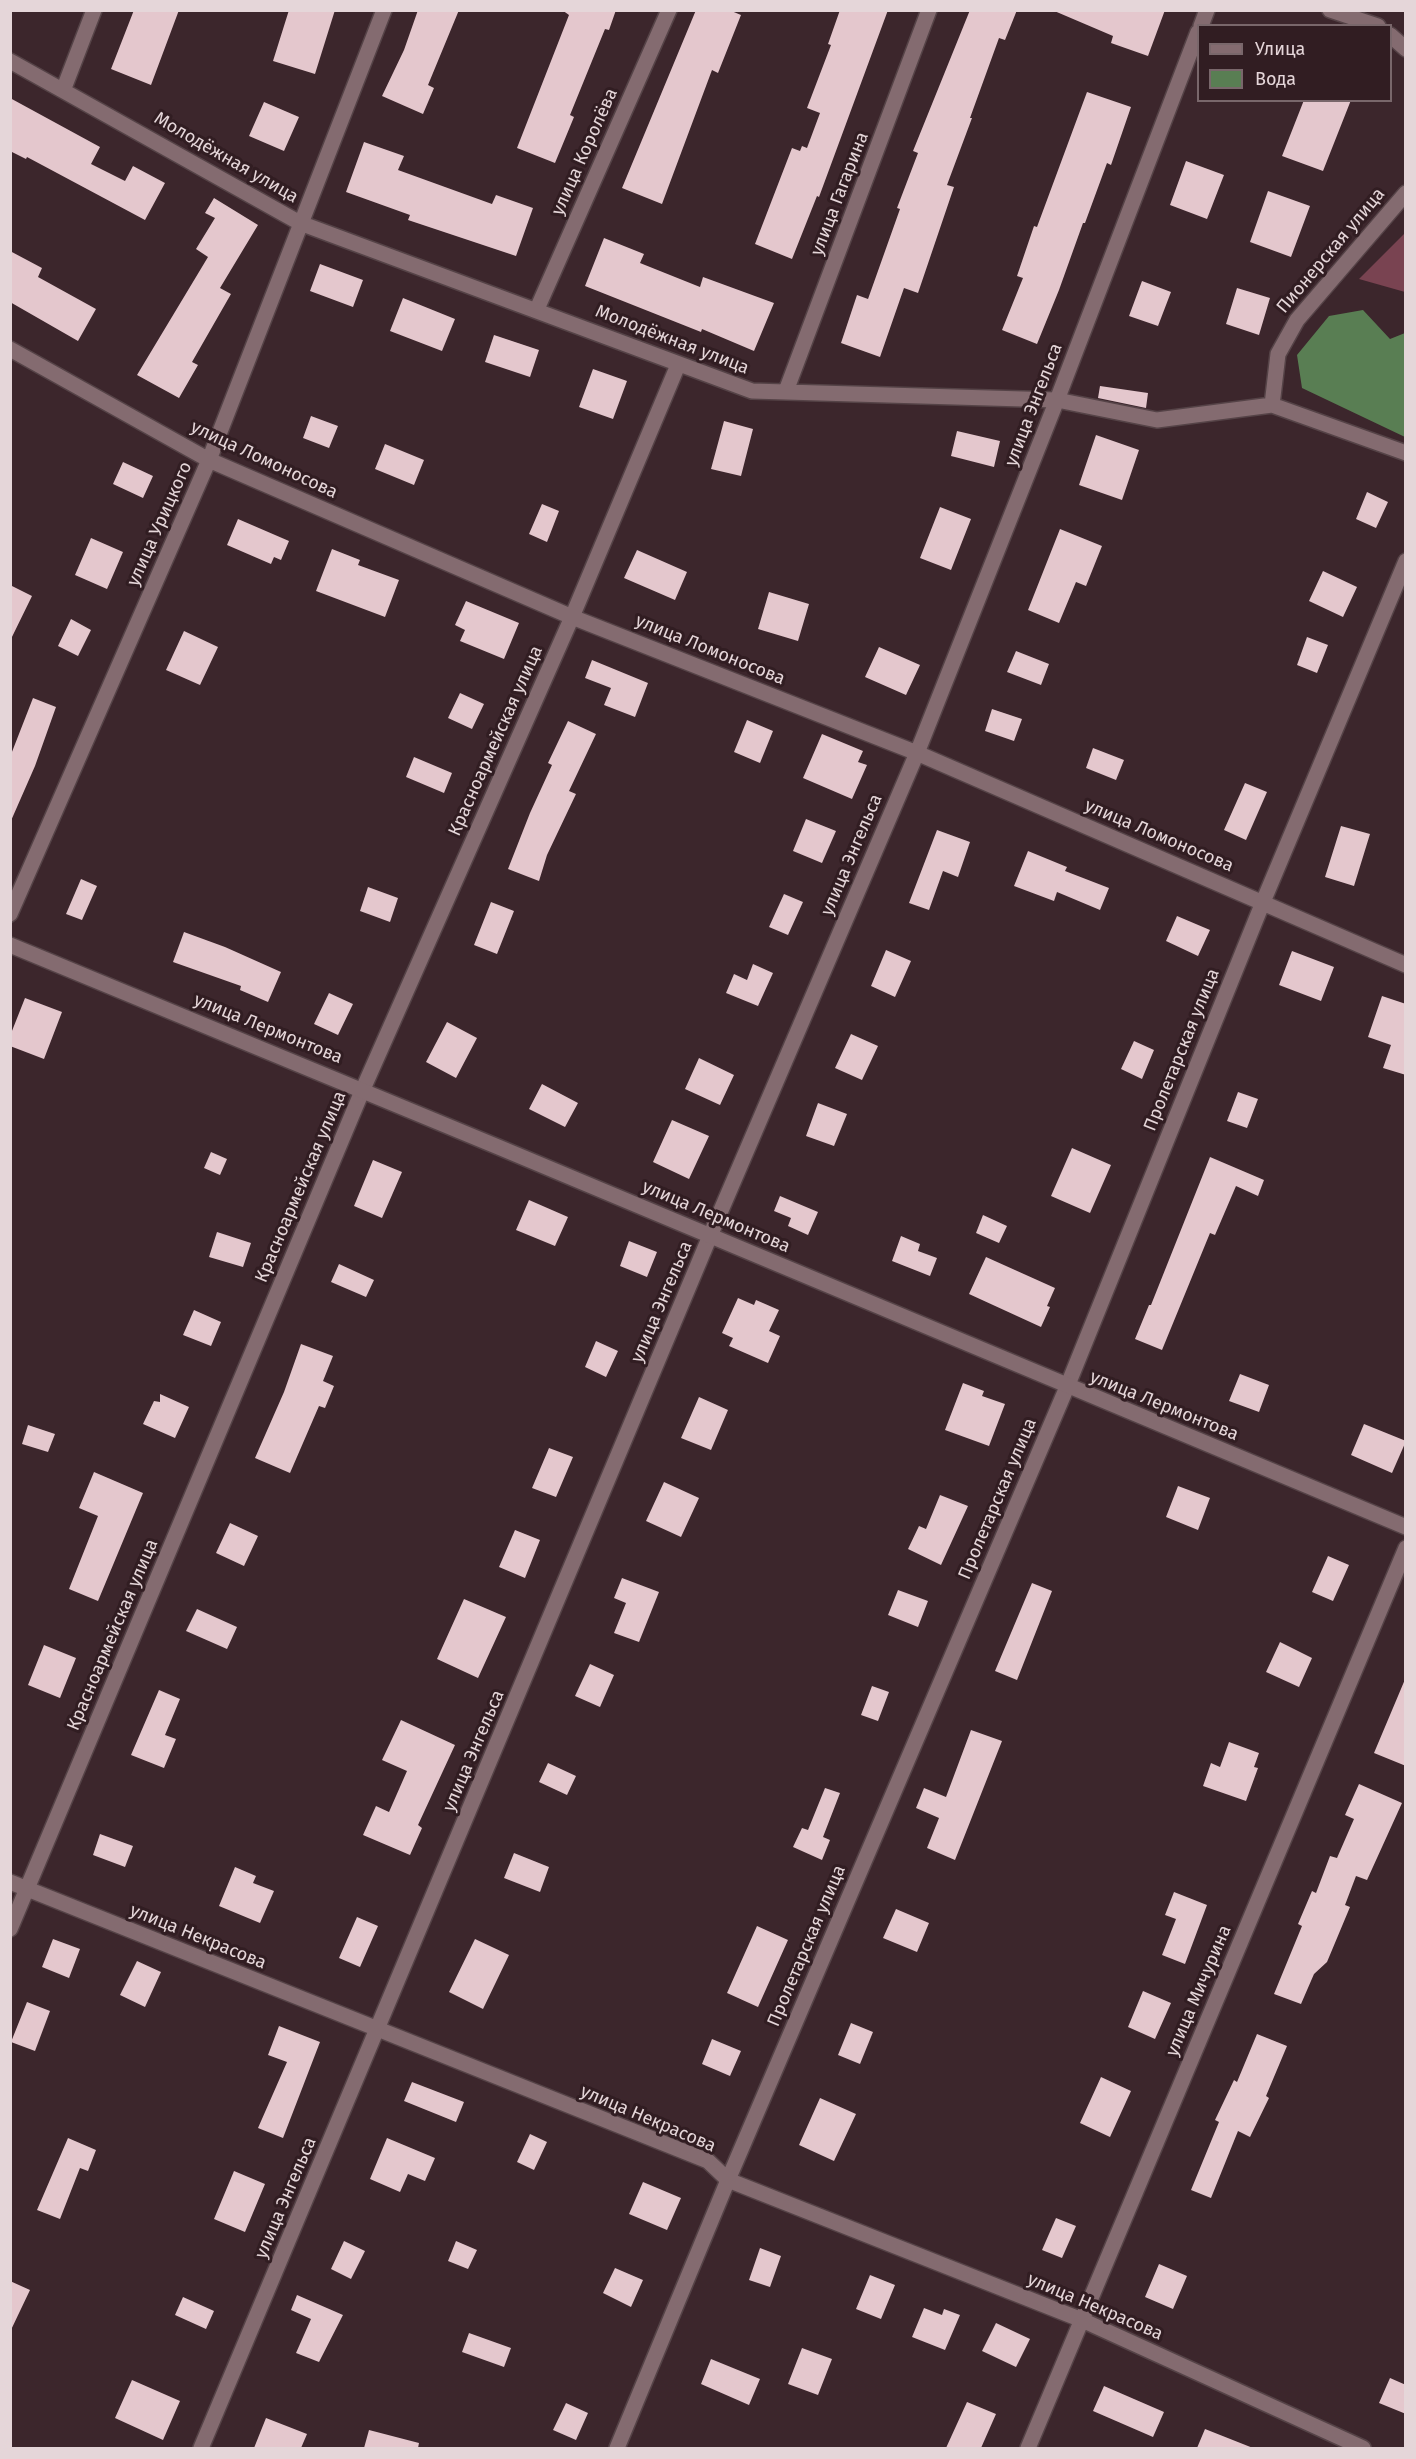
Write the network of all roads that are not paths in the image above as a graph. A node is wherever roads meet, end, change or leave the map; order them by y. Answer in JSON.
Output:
{"nodes":[{"id":1,"x":94,"y":10,"type":"edge"},
{"id":2,"x":384,"y":10,"type":"edge"},
{"id":3,"x":669,"y":10,"type":"edge"},
{"id":4,"x":929,"y":10,"type":"edge"},
{"id":5,"x":1330,"y":10,"type":"edge"},
{"id":6,"x":1372,"y":24,"type":"edge"},
{"id":7,"x":1197,"y":35,"type":"edge"},
{"id":8,"x":1392,"y":37,"type":"edge"},
{"id":9,"x":1406,"y":49,"type":"edge"},
{"id":10,"x":10,"y":61,"type":"edge"},
{"id":11,"x":64,"y":88,"type":"junction"},
{"id":12,"x":1406,"y":193,"type":"edge"},
{"id":13,"x":300,"y":223,"type":"junction"},
{"id":14,"x":537,"y":309,"type":"junction"},
{"id":15,"x":10,"y":349,"type":"edge"},
{"id":16,"x":678,"y":365,"type":"junction"},
{"id":17,"x":786,"y":391,"type":"junction"},
{"id":18,"x":1057,"y":400,"type":"junction"},
{"id":19,"x":1272,"y":405,"type":"junction"},
{"id":20,"x":1406,"y":453,"type":"edge"},
{"id":21,"x":209,"y":460,"type":"junction"},
{"id":22,"x":1406,"y":561,"type":"edge"},
{"id":23,"x":572,"y":616,"type":"junction"},
{"id":24,"x":917,"y":753,"type":"junction"},
{"id":25,"x":1263,"y":902,"type":"junction"},
{"id":26,"x":10,"y":914,"type":"edge"},
{"id":27,"x":10,"y":945,"type":"edge"},
{"id":28,"x":1406,"y":965,"type":"edge"},
{"id":29,"x":363,"y":1089,"type":"junction"},
{"id":30,"x":710,"y":1236,"type":"junction"},
{"id":31,"x":1067,"y":1387,"type":"junction"},
{"id":32,"x":1406,"y":1527,"type":"edge"},
{"id":33,"x":1406,"y":1548,"type":"edge"},
{"id":34,"x":10,"y":1882,"type":"edge"},
{"id":35,"x":28,"y":1889,"type":"junction"},
{"id":36,"x":10,"y":1929,"type":"edge"},
{"id":37,"x":378,"y":2031,"type":"junction"},
{"id":38,"x":728,"y":2180,"type":"junction"},
{"id":39,"x":1082,"y":2320,"type":"junction"},
{"id":40,"x":201,"y":2448,"type":"edge"},
{"id":41,"x":617,"y":2448,"type":"edge"},
{"id":42,"x":1028,"y":2448,"type":"edge"},
{"id":43,"x":1363,"y":2448,"type":"edge"}],
"edges":[{"from":1,"to":11,"type":"street"},
{"from":2,"to":13,"type":"street","name":"улица Урицкого"},
{"from":3,"to":14,"type":"street","name":"улица Королёва"},
{"from":4,"to":17,"type":"street","name":"улица Гагарина"},
{"from":5,"to":6,"type":"street"},
{"from":7,"to":18,"type":"street","name":"улица Энгельса"},
{"from":8,"to":9,"type":"street"},
{"from":10,"to":11,"type":"street","name":"Молодёжная улица"},
{"from":11,"to":13,"type":"street","name":"Молодёжная улица"},
{"from":12,"to":19,"type":"street","name":"Пионерская улица"},
{"from":13,"to":14,"type":"street","name":"Молодёжная улица"},
{"from":13,"to":21,"type":"street","name":"улица Урицкого"},
{"from":14,"to":16,"type":"street","name":"Молодёжная улица"},
{"from":15,"to":21,"type":"street","name":"улица Ломоносова"},
{"from":16,"to":17,"type":"street","name":"Молодёжная улица"},
{"from":16,"to":23,"type":"street","name":"Красноармейская улица"},
{"from":17,"to":18,"type":"street","name":"Молодёжная улица"},
{"from":18,"to":19,"type":"street","name":"Молодёжная улица"},
{"from":18,"to":24,"type":"street","name":"улица Энгельса"},
{"from":19,"to":20,"type":"street","name":"Молодёжная улица"},
{"from":21,"to":23,"type":"street","name":"улица Ломоносова"},
{"from":21,"to":26,"type":"street","name":"улица Урицкого"},
{"from":22,"to":25,"type":"street","name":"Пролетарская улица"},
{"from":23,"to":24,"type":"street","name":"улица Ломоносова"},
{"from":23,"to":29,"type":"street","name":"Красноармейская улица"},
{"from":24,"to":25,"type":"street","name":"улица Ломоносова"},
{"from":24,"to":30,"type":"street","name":"улица Энгельса"},
{"from":25,"to":28,"type":"street","name":"улица Ломоносова"},
{"from":25,"to":31,"type":"street","name":"Пролетарская улица"},
{"from":27,"to":29,"type":"street","name":"улица Лермонтова"},
{"from":29,"to":30,"type":"street","name":"улица Лермонтова"},
{"from":29,"to":35,"type":"street","name":"Красноармейская улица"},
{"from":30,"to":31,"type":"street","name":"улица Лермонтова"},
{"from":30,"to":37,"type":"street","name":"улица Энгельса"},
{"from":31,"to":32,"type":"street","name":"улица Лермонтова"},
{"from":31,"to":38,"type":"street","name":"Пролетарская улица"},
{"from":33,"to":39,"type":"street","name":"улица Мичурина"},
{"from":34,"to":35,"type":"street","name":"улица Некрасова"},
{"from":35,"to":36,"type":"street","name":"Красноармейская улица"},
{"from":35,"to":37,"type":"street","name":"улица Некрасова"},
{"from":37,"to":38,"type":"street","name":"улица Некрасова"},
{"from":37,"to":40,"type":"street","name":"улица Энгельса"},
{"from":38,"to":39,"type":"street","name":"улица Некрасова"},
{"from":38,"to":41,"type":"street","name":"Пролетарская улица"},
{"from":39,"to":42,"type":"street","name":"улица Мичурина"},
{"from":39,"to":43,"type":"street","name":"улица Некрасова"}]}
